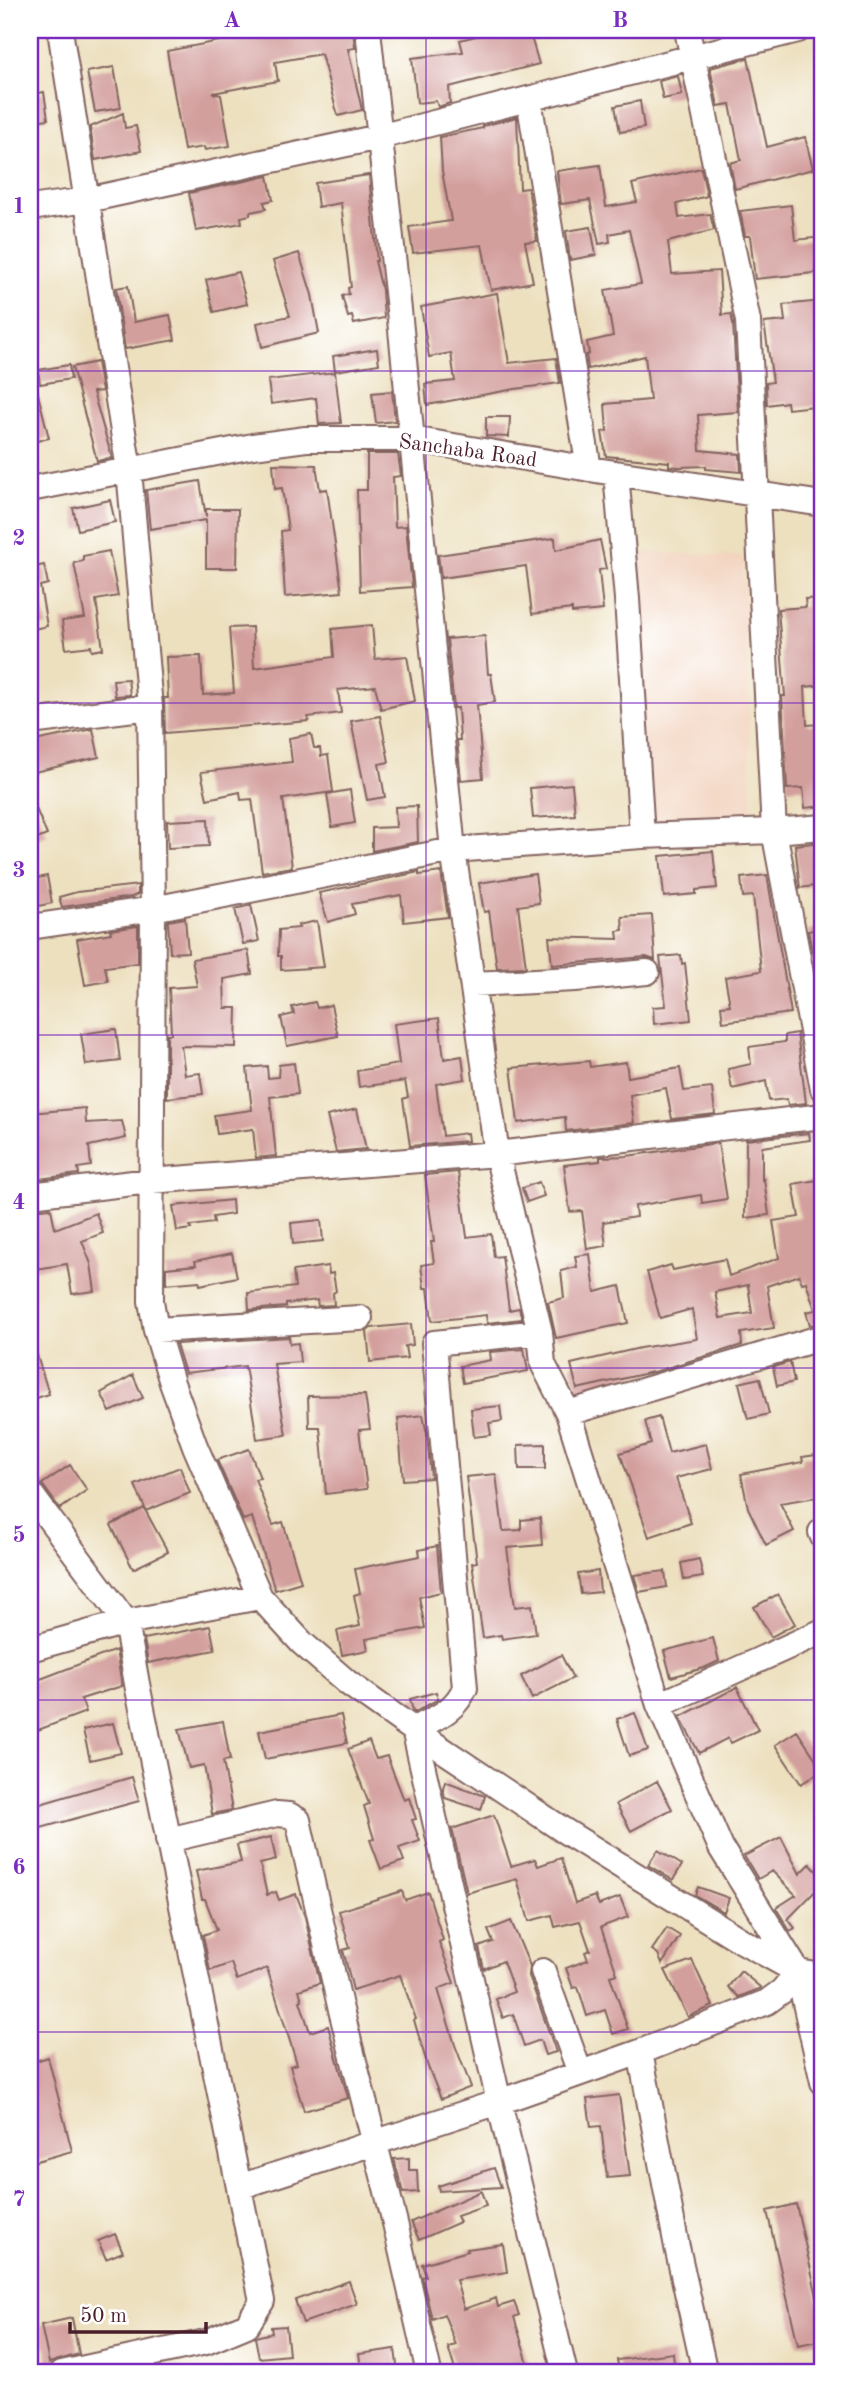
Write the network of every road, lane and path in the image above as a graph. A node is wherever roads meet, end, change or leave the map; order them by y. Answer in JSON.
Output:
{"nodes":[{"id":1,"x":60,"y":30,"type":"edge"},
{"id":2,"x":368,"y":30,"type":"edge"},
{"id":3,"x":687,"y":30,"type":"edge"},
{"id":4,"x":798,"y":30,"type":"edge"},
{"id":5,"x":691,"y":57,"type":"junction"},
{"id":6,"x":529,"y":99,"type":"junction"},
{"id":7,"x":379,"y":137,"type":"junction"},
{"id":8,"x":87,"y":200,"type":"junction"},
{"id":9,"x":30,"y":208,"type":"edge"},
{"id":10,"x":412,"y":439,"type":"junction"},
{"id":11,"x":589,"y":468,"type":"junction"},
{"id":12,"x":130,"y":470,"type":"junction"},
{"id":13,"x":616,"y":473,"type":"junction"},
{"id":14,"x":30,"y":489,"type":"edge"},
{"id":15,"x":756,"y":494,"type":"junction"},
{"id":16,"x":823,"y":504,"type":"edge"},
{"id":17,"x":150,"y":707,"type":"junction"},
{"id":18,"x":30,"y":722,"type":"edge"},
{"id":19,"x":823,"y":827,"type":"edge"},
{"id":20,"x":775,"y":831,"type":"junction"},
{"id":21,"x":642,"y":835,"type":"junction"},
{"id":22,"x":453,"y":849,"type":"junction"},
{"id":23,"x":153,"y":909,"type":"junction"},
{"id":24,"x":30,"y":926,"type":"edge"},
{"id":25,"x":647,"y":972,"type":"dead end"},
{"id":26,"x":473,"y":984,"type":"junction"},
{"id":27,"x":823,"y":1089,"type":"edge"},
{"id":28,"x":823,"y":1116,"type":"edge"},
{"id":29,"x":497,"y":1154,"type":"junction"},
{"id":30,"x":150,"y":1181,"type":"junction"},
{"id":31,"x":30,"y":1195,"type":"edge"},
{"id":32,"x":360,"y":1318,"type":"dead end"},
{"id":33,"x":156,"y":1330,"type":"junction"},
{"id":34,"x":540,"y":1332,"type":"junction"},
{"id":35,"x":823,"y":1337,"type":"edge"},
{"id":36,"x":568,"y":1413,"type":"junction"},
{"id":37,"x":30,"y":1493,"type":"edge"},
{"id":38,"x":260,"y":1597,"type":"junction"},
{"id":39,"x":126,"y":1622,"type":"junction"},
{"id":40,"x":823,"y":1631,"type":"edge"},
{"id":41,"x":30,"y":1649,"type":"edge"},
{"id":42,"x":660,"y":1705,"type":"junction"},
{"id":43,"x":414,"y":1729,"type":"junction"},
{"id":44,"x":169,"y":1840,"type":"junction"},
{"id":45,"x":542,"y":1970,"type":"dead end"},
{"id":46,"x":798,"y":1972,"type":"junction"},
{"id":47,"x":823,"y":1976,"type":"edge"},
{"id":48,"x":640,"y":2052,"type":"junction"},
{"id":49,"x":580,"y":2073,"type":"junction"},
{"id":50,"x":823,"y":2082,"type":"edge"},
{"id":51,"x":499,"y":2102,"type":"junction"},
{"id":52,"x":376,"y":2142,"type":"junction"},
{"id":53,"x":239,"y":2187,"type":"junction"},
{"id":54,"x":62,"y":2373,"type":"edge"},
{"id":55,"x":429,"y":2373,"type":"edge"},
{"id":56,"x":565,"y":2373,"type":"edge"},
{"id":57,"x":705,"y":2373,"type":"edge"}],
"edges":[{"from":1,"to":8,"type":"street"},
{"from":2,"to":7,"type":"street"},
{"from":3,"to":5,"type":"street"},
{"from":4,"to":5,"type":"street"},
{"from":5,"to":6,"type":"street"},
{"from":5,"to":15,"type":"street"},
{"from":6,"to":7,"type":"street"},
{"from":6,"to":11,"type":"street"},
{"from":7,"to":8,"type":"street"},
{"from":7,"to":10,"type":"street"},
{"from":8,"to":9,"type":"street"},
{"from":8,"to":12,"type":"street"},
{"from":10,"to":11,"type":"street","name":"Sanchaba Road"},
{"from":10,"to":12,"type":"street","name":"Sanchaba Road"},
{"from":10,"to":22,"type":"street"},
{"from":11,"to":13,"type":"street","name":"Sanchaba Road"},
{"from":12,"to":14,"type":"street","name":"Sanchaba Road"},
{"from":12,"to":17,"type":"street"},
{"from":13,"to":15,"type":"street","name":"Sanchaba Road"},
{"from":13,"to":21,"type":"street"},
{"from":15,"to":16,"type":"street","name":"Sanchaba Road"},
{"from":15,"to":20,"type":"street"},
{"from":17,"to":18,"type":"street"},
{"from":17,"to":23,"type":"street"},
{"from":19,"to":20,"type":"street"},
{"from":20,"to":21,"type":"street"},
{"from":20,"to":27,"type":"street"},
{"from":21,"to":22,"type":"street"},
{"from":22,"to":23,"type":"street"},
{"from":22,"to":26,"type":"street"},
{"from":23,"to":24,"type":"street"},
{"from":23,"to":30,"type":"street"},
{"from":25,"to":26,"type":"street"},
{"from":26,"to":29,"type":"street"},
{"from":28,"to":29,"type":"street"},
{"from":29,"to":30,"type":"street"},
{"from":29,"to":34,"type":"street"},
{"from":30,"to":31,"type":"street"},
{"from":30,"to":33,"type":"street"},
{"from":32,"to":33,"type":"street"},
{"from":33,"to":38,"type":"street"},
{"from":34,"to":36,"type":"street"},
{"from":34,"to":43,"type":"street"},
{"from":35,"to":36,"type":"street"},
{"from":36,"to":42,"type":"street"},
{"from":37,"to":39,"type":"street"},
{"from":38,"to":39,"type":"street"},
{"from":38,"to":43,"type":"street"},
{"from":39,"to":41,"type":"street"},
{"from":39,"to":44,"type":"street"},
{"from":40,"to":42,"type":"street"},
{"from":42,"to":46,"type":"street"},
{"from":43,"to":46,"type":"street"},
{"from":43,"to":51,"type":"street"},
{"from":44,"to":52,"type":"street"},
{"from":44,"to":53,"type":"street"},
{"from":45,"to":49,"type":"street"},
{"from":46,"to":47,"type":"street"},
{"from":46,"to":48,"type":"street"},
{"from":46,"to":50,"type":"street"},
{"from":48,"to":49,"type":"street"},
{"from":48,"to":57,"type":"street"},
{"from":49,"to":51,"type":"street"},
{"from":51,"to":52,"type":"street"},
{"from":51,"to":56,"type":"street"},
{"from":52,"to":53,"type":"street"},
{"from":52,"to":55,"type":"street"},
{"from":53,"to":54,"type":"street"}]}
